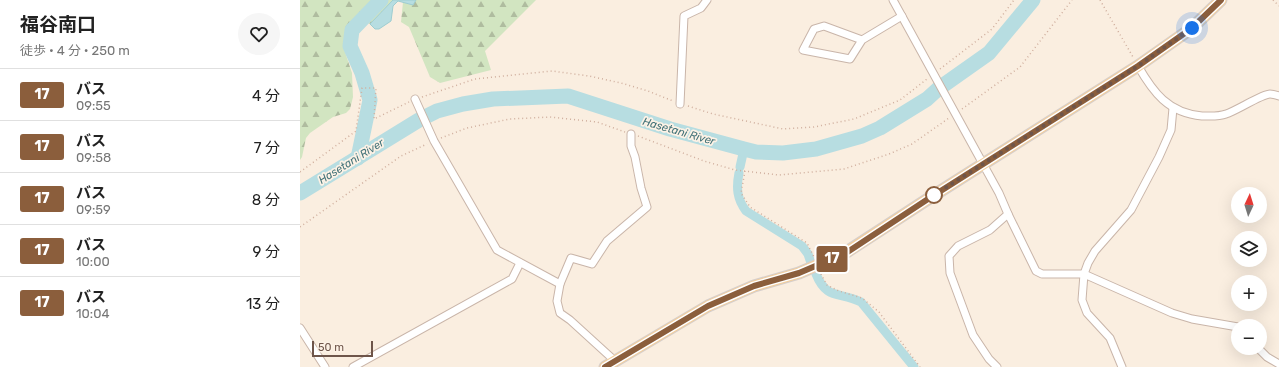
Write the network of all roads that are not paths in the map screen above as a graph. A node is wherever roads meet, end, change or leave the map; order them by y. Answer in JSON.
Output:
{"nodes":[{"id":1,"x":707,"y":0,"type":"edge"},
{"id":2,"x":893,"y":0,"type":"edge"},
{"id":3,"x":1221,"y":0,"type":"edge"},
{"id":4,"x":902,"y":16,"type":"junction"},
{"id":5,"x":862,"y":40,"type":"junction"},
{"id":6,"x":1138,"y":66,"type":"junction"},
{"id":7,"x":1279,"y":96,"type":"edge"},
{"id":8,"x":415,"y":100,"type":"road end"},
{"id":9,"x":680,"y":104,"type":"dead end"},
{"id":10,"x":1173,"y":108,"type":"junction"},
{"id":11,"x":631,"y":134,"type":"road end"},
{"id":12,"x":984,"y":164,"type":"junction"},
{"id":13,"x":1008,"y":214,"type":"junction"},
{"id":14,"x":520,"y":263,"type":"junction"},
{"id":15,"x":1084,"y":274,"type":"junction"},
{"id":16,"x":560,"y":284,"type":"junction"},
{"id":17,"x":1231,"y":327,"type":"edge"},
{"id":18,"x":300,"y":328,"type":"edge"},
{"id":19,"x":1265,"y":355,"type":"edge"},
{"id":20,"x":615,"y":361,"type":"junction"},
{"id":21,"x":1279,"y":364,"type":"edge"},
{"id":22,"x":325,"y":367,"type":"edge"},
{"id":23,"x":353,"y":367,"type":"edge"},
{"id":24,"x":605,"y":367,"type":"edge"},
{"id":25,"x":996,"y":367,"type":"edge"},
{"id":26,"x":1122,"y":367,"type":"edge"}],
"edges":[{"from":1,"to":9,"type":"street"},
{"from":2,"to":4,"type":"street"},
{"from":3,"to":6,"type":"main road"},
{"from":4,"to":5,"type":"street"},
{"from":4,"to":12,"type":"street"},
{"from":5,"to":5,"type":"street"},
{"from":6,"to":10,"type":"street"},
{"from":6,"to":12,"type":"main road"},
{"from":7,"to":10,"type":"street"},
{"from":8,"to":14,"type":"street"},
{"from":10,"to":15,"type":"street"},
{"from":11,"to":16,"type":"street"},
{"from":12,"to":13,"type":"street"},
{"from":12,"to":20,"type":"main road"},
{"from":13,"to":15,"type":"street"},
{"from":13,"to":25,"type":"street"},
{"from":14,"to":16,"type":"street"},
{"from":14,"to":23,"type":"street"},
{"from":15,"to":17,"type":"street"},
{"from":15,"to":26,"type":"street"},
{"from":16,"to":20,"type":"street"},
{"from":18,"to":22,"type":"street"},
{"from":19,"to":21,"type":"street"},
{"from":20,"to":24,"type":"main road"}]}
